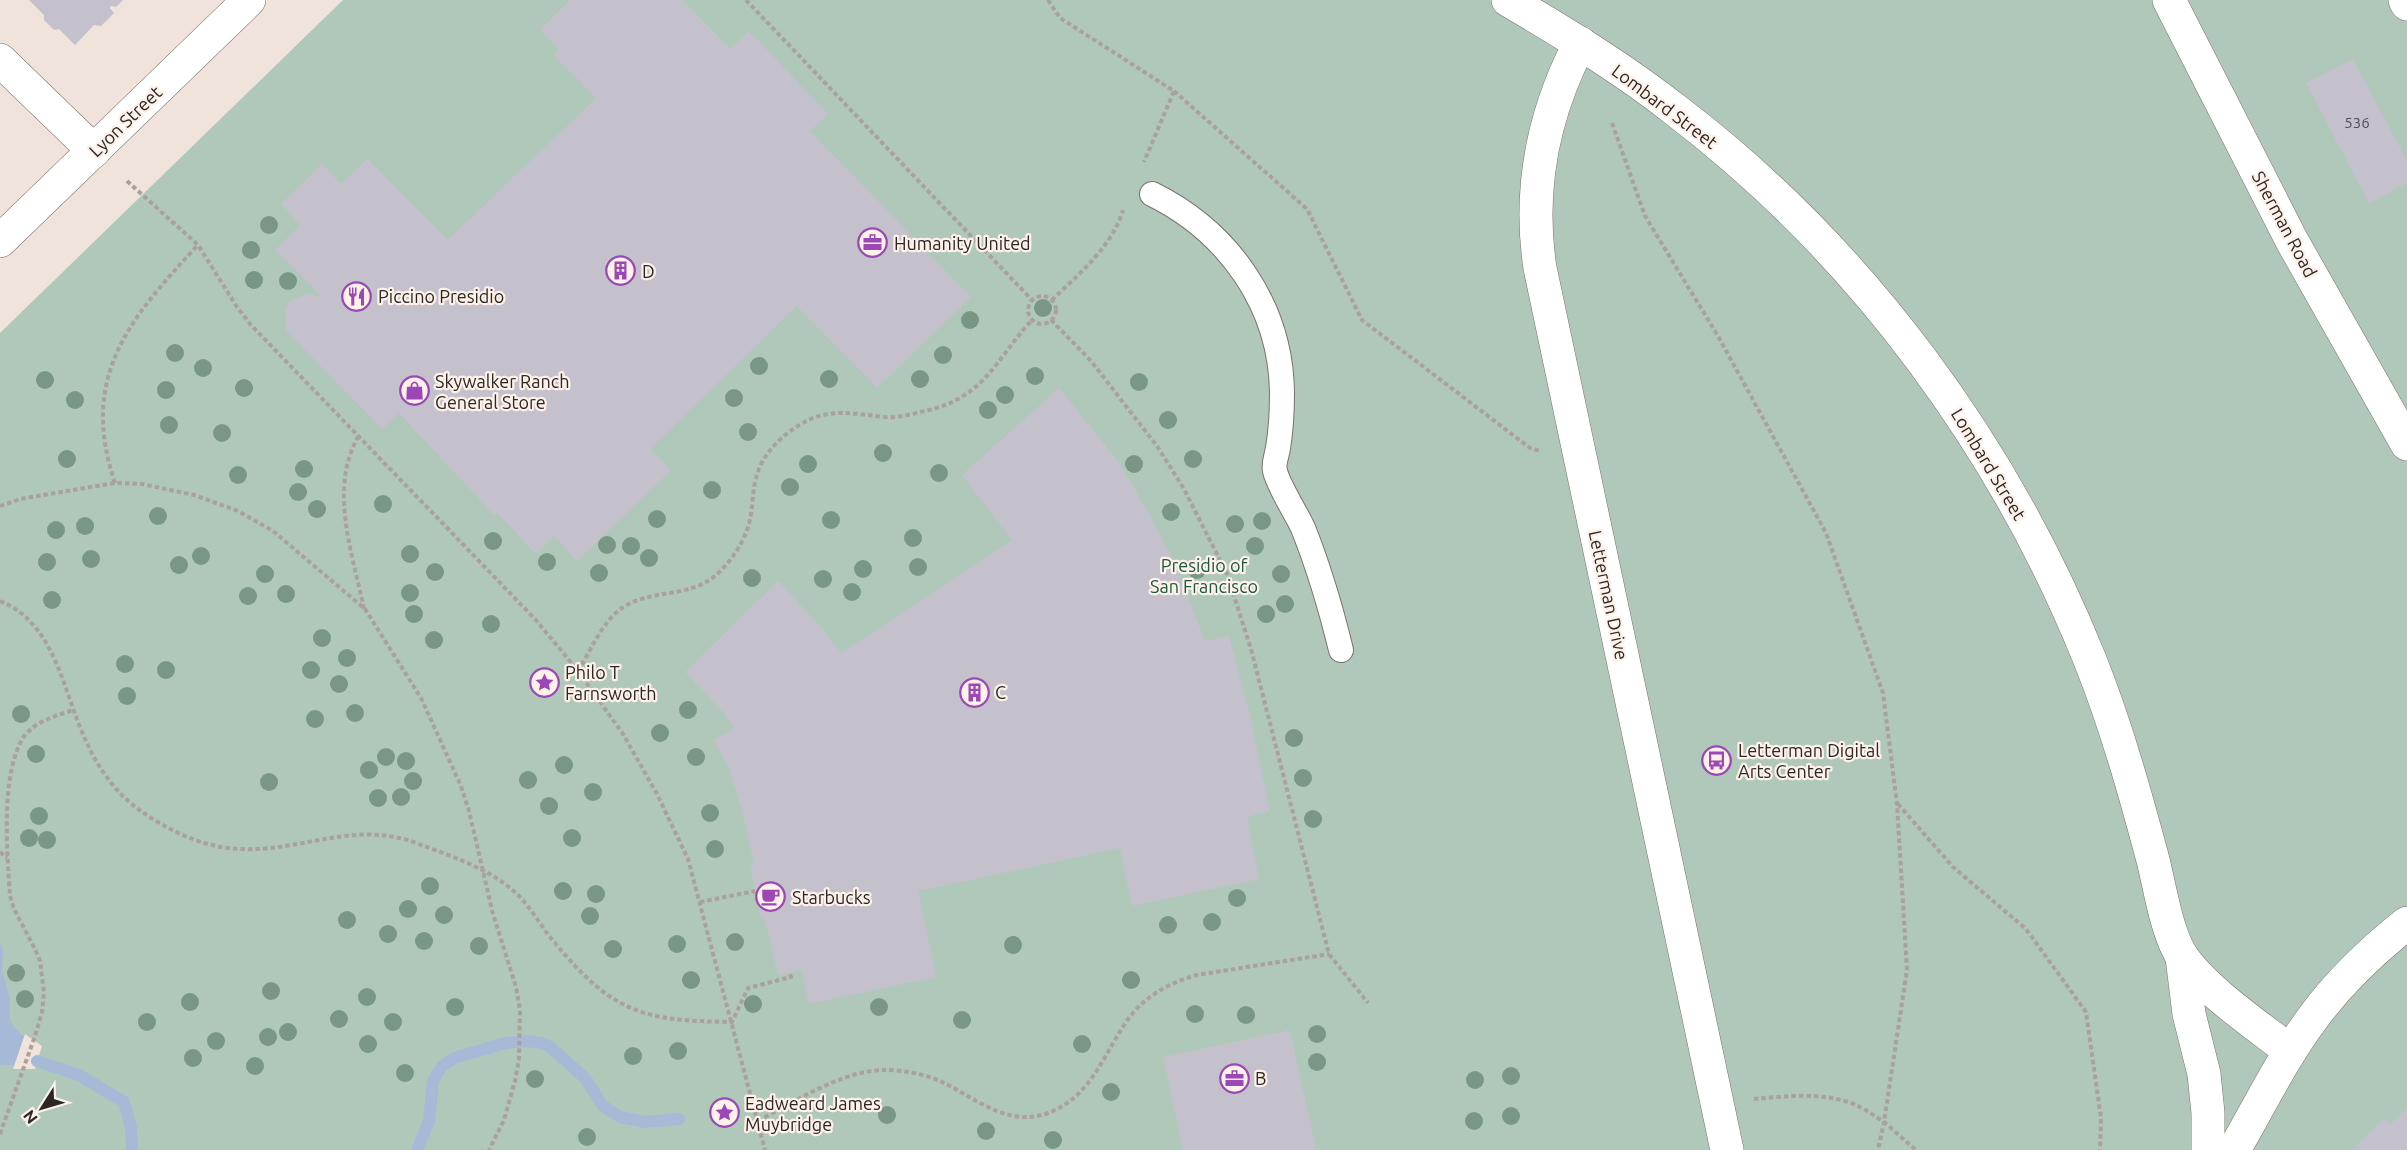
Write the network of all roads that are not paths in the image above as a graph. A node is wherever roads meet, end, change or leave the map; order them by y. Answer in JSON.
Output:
{"nodes":[{"id":1,"x":249,"y":0,"type":"edge"},
{"id":2,"x":1508,"y":0,"type":"edge"},
{"id":3,"x":2169,"y":0,"type":"edge"},
{"id":4,"x":1580,"y":43,"type":"junction"},
{"id":5,"x":0,"y":60,"type":"edge"},
{"id":6,"x":94,"y":151,"type":"junction"},
{"id":7,"x":1152,"y":194,"type":"dead end"},
{"id":8,"x":0,"y":241,"type":"edge"},
{"id":9,"x":2407,"y":444,"type":"edge"},
{"id":10,"x":1341,"y":650,"type":"dead end"},
{"id":11,"x":2407,"y":923,"type":"edge"},
{"id":12,"x":2182,"y":957,"type":"junction"},
{"id":13,"x":2290,"y":1051,"type":"junction"},
{"id":14,"x":1727,"y":1150,"type":"edge"},
{"id":15,"x":2208,"y":1150,"type":"edge"},
{"id":16,"x":2234,"y":1150,"type":"edge"}],
"edges":[{"from":1,"to":6,"type":"street","name":"Lyon Street"},
{"from":2,"to":4,"type":"street","name":"Lombard Street"},
{"from":3,"to":9,"type":"street","name":"Sherman Road"},
{"from":4,"to":12,"type":"street","name":"Lombard Street"},
{"from":4,"to":14,"type":"street","name":"Letterman Drive"},
{"from":5,"to":6,"type":"street"},
{"from":6,"to":8,"type":"street","name":"Lyon Street"},
{"from":7,"to":10,"type":"lane"},
{"from":11,"to":13,"type":"street"},
{"from":12,"to":13,"type":"street","name":"Lombard Street"},
{"from":12,"to":15,"type":"street"},
{"from":13,"to":16,"type":"street"}]}
